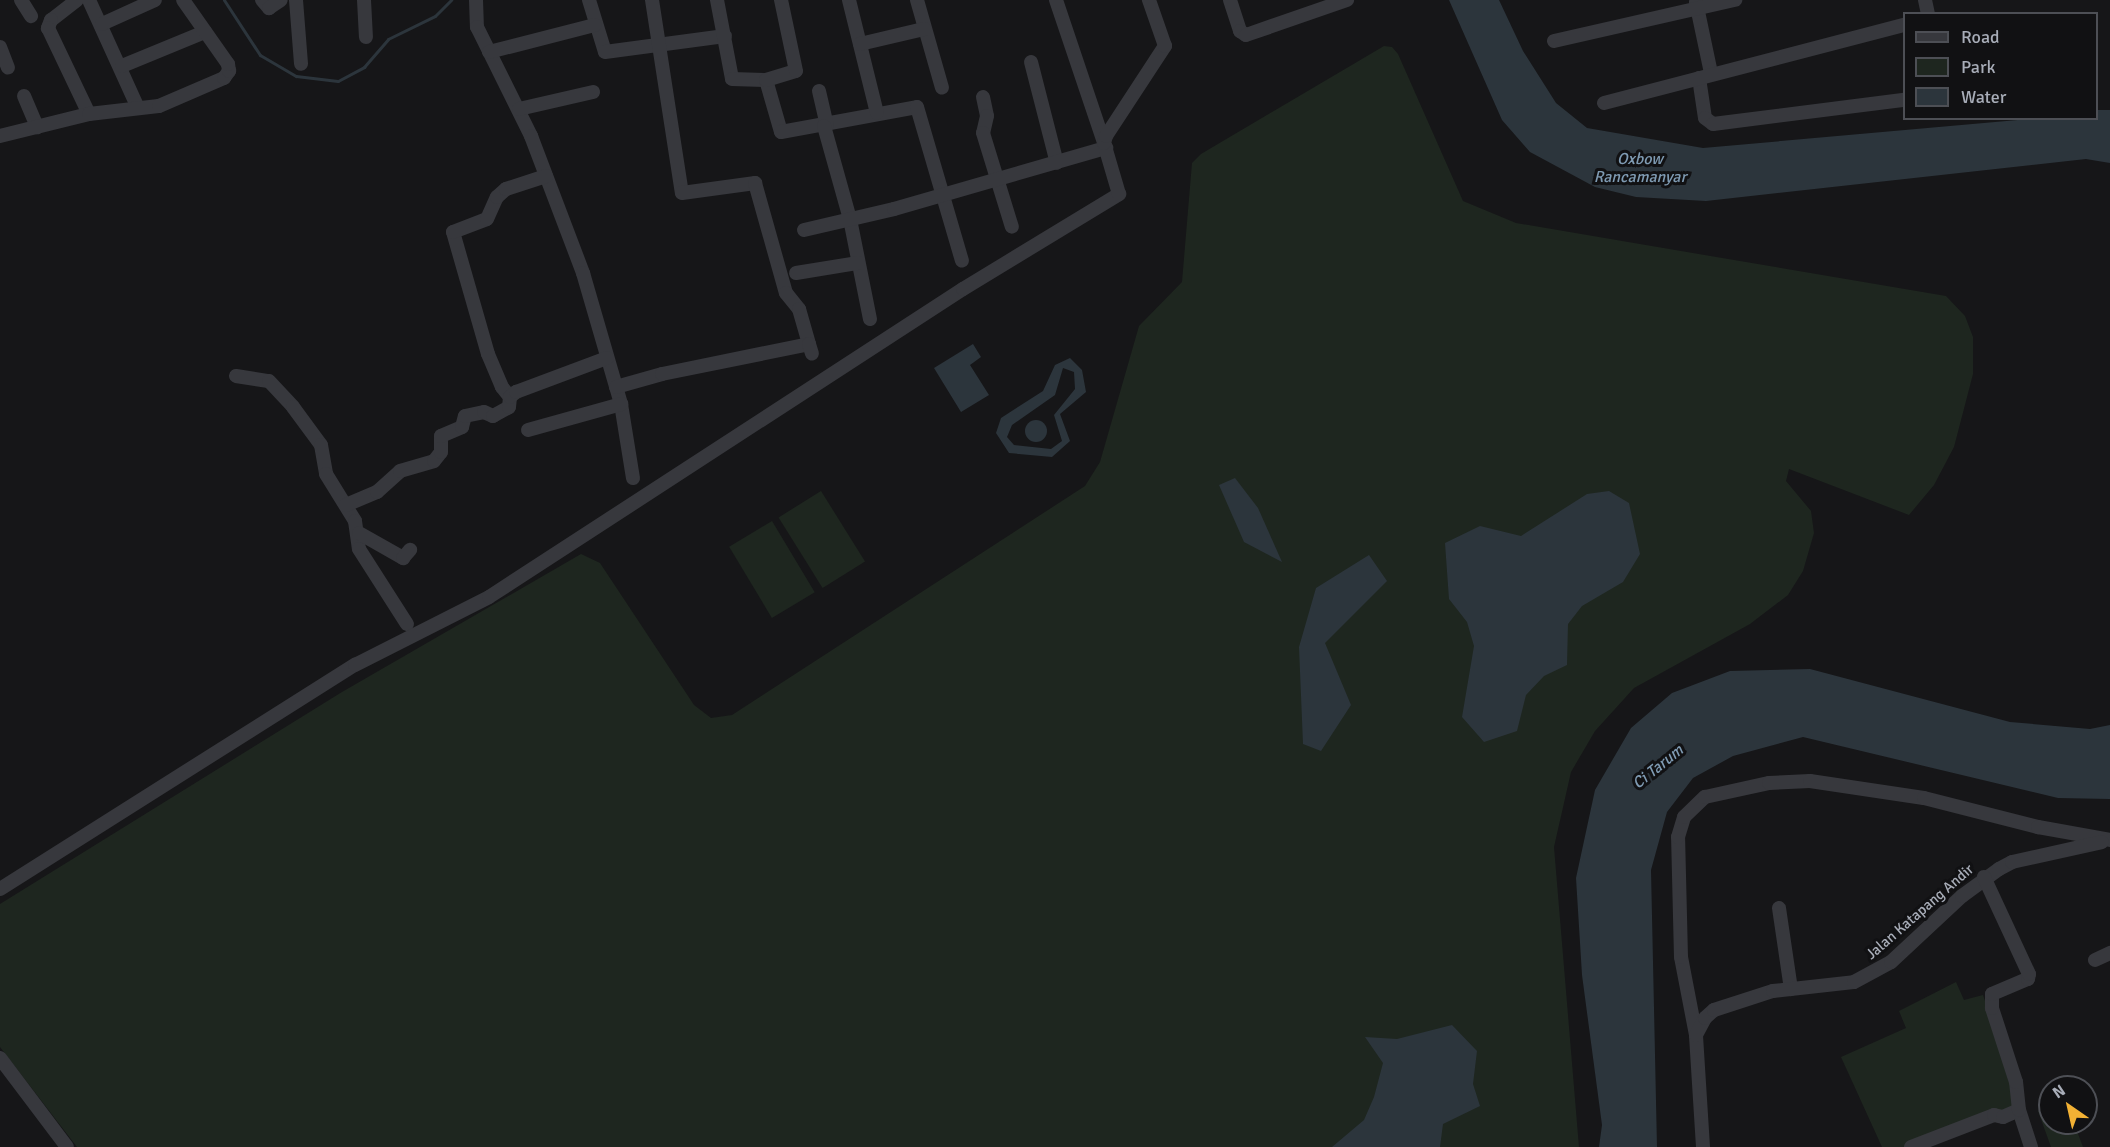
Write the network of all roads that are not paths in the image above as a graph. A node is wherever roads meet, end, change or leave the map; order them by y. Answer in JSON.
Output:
{"nodes":[{"id":1,"x":21,"y":0,"type":"edge"},
{"id":2,"x":77,"y":0,"type":"edge"},
{"id":3,"x":89,"y":0,"type":"edge"},
{"id":4,"x":155,"y":0,"type":"edge"},
{"id":5,"x":183,"y":0,"type":"edge"},
{"id":6,"x":262,"y":0,"type":"edge"},
{"id":7,"x":281,"y":0,"type":"edge"},
{"id":8,"x":296,"y":0,"type":"edge"},
{"id":9,"x":364,"y":0,"type":"edge"},
{"id":10,"x":476,"y":0,"type":"edge"},
{"id":11,"x":589,"y":0,"type":"edge"},
{"id":12,"x":652,"y":0,"type":"edge"},
{"id":13,"x":717,"y":0,"type":"edge"},
{"id":14,"x":781,"y":0,"type":"edge"},
{"id":15,"x":849,"y":0,"type":"edge"},
{"id":16,"x":917,"y":0,"type":"edge"},
{"id":17,"x":1056,"y":0,"type":"edge"},
{"id":18,"x":1149,"y":0,"type":"edge"},
{"id":19,"x":1230,"y":0,"type":"edge"},
{"id":20,"x":1347,"y":0,"type":"edge"},
{"id":21,"x":1735,"y":0,"type":"edge"},
{"id":22,"x":1696,"y":4,"type":"edge"},
{"id":23,"x":127,"y":5,"type":"edge"},
{"id":24,"x":31,"y":16,"type":"dead end"},
{"id":25,"x":102,"y":24,"type":"junction"},
{"id":26,"x":595,"y":25,"type":"junction"},
{"id":27,"x":1903,"y":26,"type":"edge"},
{"id":28,"x":924,"y":29,"type":"junction"},
{"id":29,"x":206,"y":32,"type":"junction"},
{"id":30,"x":725,"y":36,"type":"junction"},
{"id":31,"x":366,"y":37,"type":"dead end"},
{"id":32,"x":1554,"y":41,"type":"dead end"},
{"id":33,"x":860,"y":44,"type":"junction"},
{"id":34,"x":658,"y":45,"type":"junction"},
{"id":35,"x":0,"y":48,"type":"edge"},
{"id":36,"x":489,"y":52,"type":"junction"},
{"id":37,"x":1031,"y":62,"type":"dead end"},
{"id":38,"x":301,"y":64,"type":"dead end"},
{"id":39,"x":122,"y":66,"type":"junction"},
{"id":40,"x":8,"y":68,"type":"dead end"},
{"id":41,"x":1705,"y":75,"type":"junction"},
{"id":42,"x":766,"y":80,"type":"junction"},
{"id":43,"x":942,"y":88,"type":"dead end"},
{"id":44,"x":819,"y":91,"type":"dead end"},
{"id":45,"x":593,"y":92,"type":"dead end"},
{"id":46,"x":24,"y":96,"type":"dead end"},
{"id":47,"x":983,"y":97,"type":"dead end"},
{"id":48,"x":1903,"y":100,"type":"edge"},
{"id":49,"x":1604,"y":103,"type":"dead end"},
{"id":50,"x":137,"y":106,"type":"junction"},
{"id":51,"x":519,"y":109,"type":"junction"},
{"id":52,"x":878,"y":113,"type":"junction"},
{"id":53,"x":89,"y":114,"type":"junction"},
{"id":54,"x":825,"y":126,"type":"junction"},
{"id":55,"x":37,"y":127,"type":"junction"},
{"id":56,"x":0,"y":136,"type":"edge"},
{"id":57,"x":1105,"y":146,"type":"junction"},
{"id":58,"x":1058,"y":163,"type":"junction"},
{"id":59,"x":546,"y":176,"type":"junction"},
{"id":60,"x":997,"y":181,"type":"junction"},
{"id":61,"x":944,"y":196,"type":"junction"},
{"id":62,"x":850,"y":219,"type":"junction"},
{"id":63,"x":1012,"y":227,"type":"dead end"},
{"id":64,"x":804,"y":230,"type":"dead end"},
{"id":65,"x":962,"y":261,"type":"dead end"},
{"id":66,"x":858,"y":262,"type":"junction"},
{"id":67,"x":796,"y":273,"type":"dead end"},
{"id":68,"x":870,"y":319,"type":"dead end"},
{"id":69,"x":607,"y":358,"type":"junction"},
{"id":70,"x":236,"y":376,"type":"dead end"},
{"id":71,"x":616,"y":387,"type":"junction"},
{"id":72,"x":510,"y":397,"type":"junction"},
{"id":73,"x":621,"y":404,"type":"junction"},
{"id":74,"x":528,"y":430,"type":"dead end"},
{"id":75,"x":633,"y":478,"type":"dead end"},
{"id":76,"x":346,"y":505,"type":"junction"},
{"id":77,"x":359,"y":533,"type":"junction"},
{"id":78,"x":410,"y":550,"type":"dead end"},
{"id":79,"x":407,"y":624,"type":"dead end"},
{"id":80,"x":2110,"y":840,"type":"edge"},
{"id":81,"x":1984,"y":877,"type":"junction"},
{"id":82,"x":0,"y":889,"type":"edge"},
{"id":83,"x":1779,"y":908,"type":"dead end"},
{"id":84,"x":2110,"y":953,"type":"edge"},
{"id":85,"x":2095,"y":960,"type":"dead end"},
{"id":86,"x":1791,"y":989,"type":"junction"},
{"id":87,"x":1696,"y":1035,"type":"junction"},
{"id":88,"x":0,"y":1058,"type":"edge"},
{"id":89,"x":2019,"y":1110,"type":"junction"},
{"id":90,"x":67,"y":1147,"type":"edge"},
{"id":91,"x":1703,"y":1147,"type":"edge"},
{"id":92,"x":1911,"y":1147,"type":"edge"},
{"id":93,"x":2031,"y":1147,"type":"edge"}],
"edges":[{"from":1,"to":24,"type":"street"},
{"from":2,"to":53,"type":"street"},
{"from":3,"to":25,"type":"street"},
{"from":4,"to":23,"type":"street"},
{"from":5,"to":29,"type":"street"},
{"from":6,"to":7,"type":"street"},
{"from":8,"to":38,"type":"street"},
{"from":9,"to":31,"type":"street"},
{"from":10,"to":36,"type":"street"},
{"from":11,"to":26,"type":"street"},
{"from":12,"to":34,"type":"street"},
{"from":13,"to":30,"type":"street"},
{"from":14,"to":42,"type":"street"},
{"from":15,"to":33,"type":"street"},
{"from":16,"to":28,"type":"street"},
{"from":17,"to":57,"type":"street"},
{"from":18,"to":57,"type":"street"},
{"from":19,"to":20,"type":"street"},
{"from":21,"to":22,"type":"street"},
{"from":22,"to":32,"type":"street"},
{"from":22,"to":41,"type":"street"},
{"from":23,"to":25,"type":"street"},
{"from":25,"to":39,"type":"street"},
{"from":26,"to":34,"type":"street"},
{"from":26,"to":36,"type":"street"},
{"from":27,"to":41,"type":"street"},
{"from":28,"to":33,"type":"street"},
{"from":28,"to":43,"type":"street"},
{"from":29,"to":39,"type":"street"},
{"from":29,"to":50,"type":"street"},
{"from":30,"to":34,"type":"street"},
{"from":30,"to":42,"type":"street"},
{"from":33,"to":52,"type":"street"},
{"from":34,"to":71,"type":"street"},
{"from":35,"to":40,"type":"street"},
{"from":36,"to":51,"type":"street"},
{"from":37,"to":58,"type":"street"},
{"from":39,"to":50,"type":"street"},
{"from":41,"to":48,"type":"street"},
{"from":41,"to":49,"type":"street"},
{"from":42,"to":54,"type":"street"},
{"from":44,"to":54,"type":"street"},
{"from":45,"to":51,"type":"street"},
{"from":46,"to":55,"type":"street"},
{"from":47,"to":60,"type":"street"},
{"from":50,"to":53,"type":"street"},
{"from":51,"to":59,"type":"street"},
{"from":52,"to":54,"type":"street"},
{"from":52,"to":61,"type":"street"},
{"from":53,"to":55,"type":"street"},
{"from":54,"to":62,"type":"street"},
{"from":55,"to":56,"type":"street"},
{"from":57,"to":58,"type":"street"},
{"from":57,"to":82,"type":"street"},
{"from":58,"to":60,"type":"street"},
{"from":59,"to":69,"type":"street"},
{"from":59,"to":72,"type":"street"},
{"from":60,"to":61,"type":"street"},
{"from":60,"to":63,"type":"street"},
{"from":61,"to":62,"type":"street"},
{"from":61,"to":65,"type":"street"},
{"from":62,"to":64,"type":"street"},
{"from":62,"to":66,"type":"street"},
{"from":66,"to":67,"type":"street"},
{"from":66,"to":68,"type":"street"},
{"from":69,"to":71,"type":"street"},
{"from":69,"to":72,"type":"street"},
{"from":70,"to":76,"type":"street"},
{"from":71,"to":73,"type":"street"},
{"from":72,"to":76,"type":"street"},
{"from":73,"to":74,"type":"street"},
{"from":73,"to":75,"type":"street"},
{"from":76,"to":77,"type":"street"},
{"from":77,"to":78,"type":"street"},
{"from":77,"to":79,"type":"street"},
{"from":80,"to":81,"type":"street","name":"Jalan Katapang Andir"},
{"from":80,"to":87,"type":"street"},
{"from":81,"to":86,"type":"street","name":"Jalan Katapang Andir"},
{"from":81,"to":89,"type":"street"},
{"from":83,"to":86,"type":"street"},
{"from":84,"to":85,"type":"street"},
{"from":86,"to":87,"type":"street","name":"Jalan Katapang Andir"},
{"from":87,"to":91,"type":"street"},
{"from":88,"to":90,"type":"street"},
{"from":89,"to":92,"type":"street"},
{"from":89,"to":93,"type":"street"}]}
